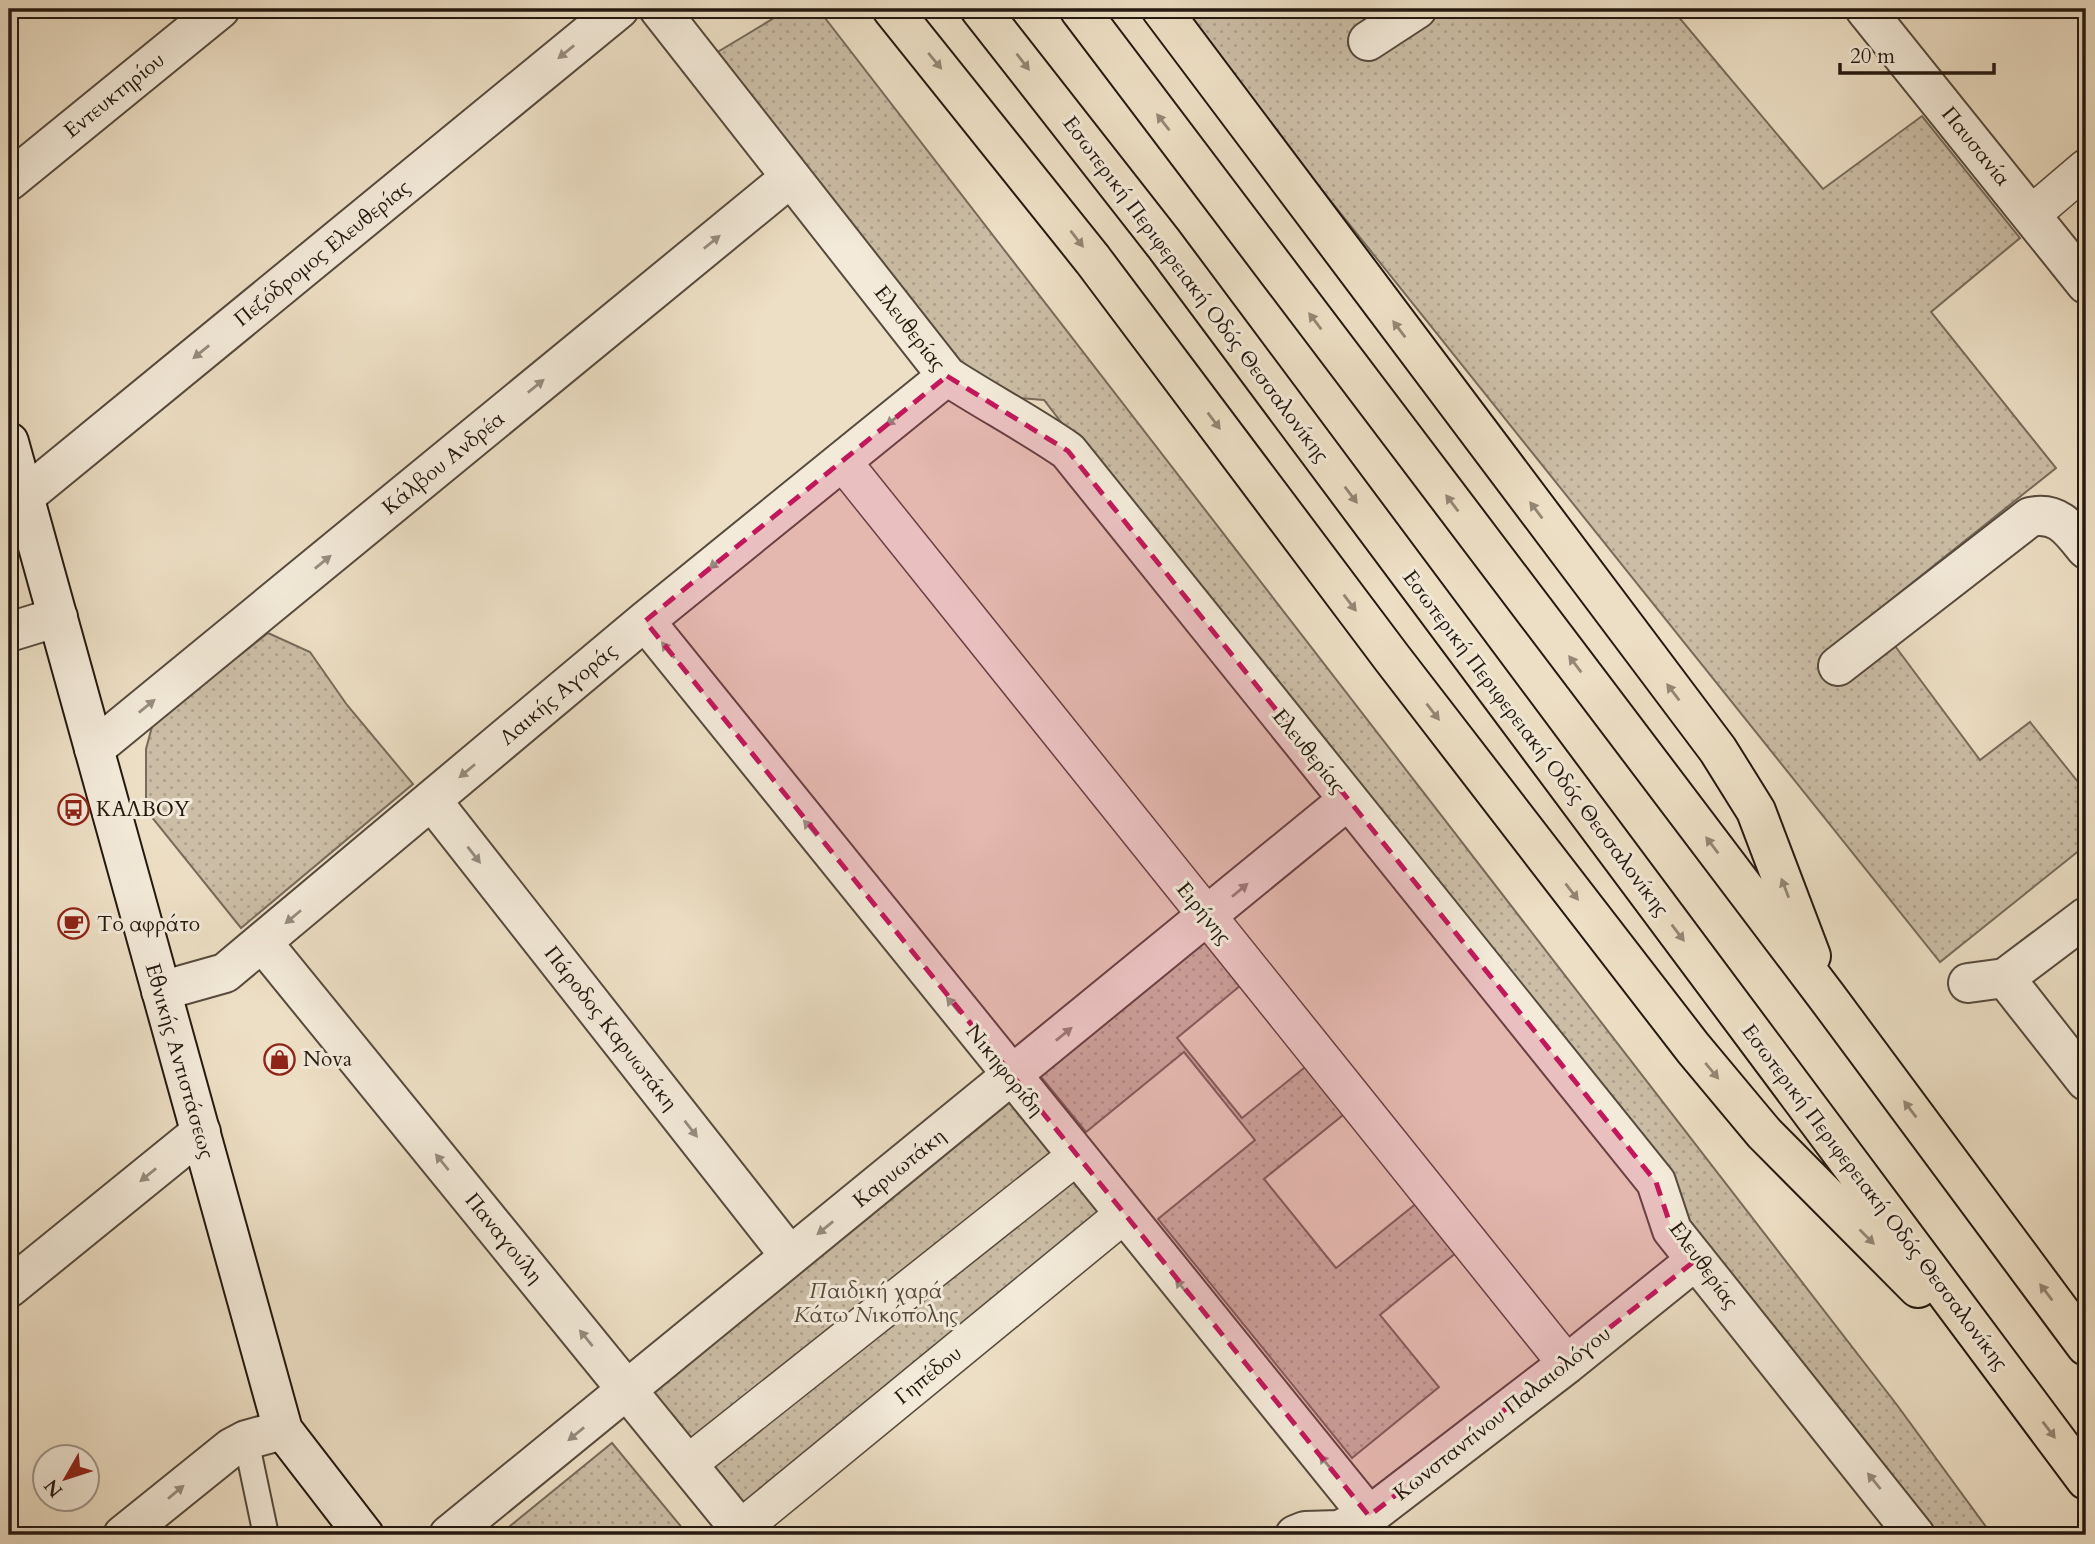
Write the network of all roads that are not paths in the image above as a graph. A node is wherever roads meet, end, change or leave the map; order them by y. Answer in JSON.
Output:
{"nodes":[{"id":1,"x":220,"y":9,"type":"edge"},
{"id":2,"x":619,"y":9,"type":"edge"},
{"id":3,"x":659,"y":9,"type":"edge"},
{"id":4,"x":891,"y":9,"type":"edge"},
{"id":5,"x":981,"y":9,"type":"edge"},
{"id":6,"x":1079,"y":9,"type":"edge"},
{"id":7,"x":1161,"y":9,"type":"edge"},
{"id":8,"x":1417,"y":9,"type":"edge"},
{"id":9,"x":1865,"y":9,"type":"edge"},
{"id":10,"x":1368,"y":41,"type":"dead end"},
{"id":11,"x":2086,"y":168,"type":"edge"},
{"id":12,"x":791,"y":177,"type":"junction"},
{"id":13,"x":9,"y":181,"type":"edge"},
{"id":14,"x":2031,"y":215,"type":"junction"},
{"id":15,"x":2086,"y":284,"type":"edge"},
{"id":16,"x":947,"y":376,"type":"junction"},
{"id":17,"x":9,"y":442,"type":"edge"},
{"id":18,"x":842,"y":461,"type":"junction"},
{"id":19,"x":24,"y":497,"type":"junction"},
{"id":20,"x":2086,"y":549,"type":"edge"},
{"id":21,"x":58,"y":617,"type":"junction"},
{"id":22,"x":645,"y":621,"type":"junction"},
{"id":23,"x":9,"y":632,"type":"edge"},
{"id":24,"x":1838,"y":666,"type":"dead end"},
{"id":25,"x":94,"y":749,"type":"junction"},
{"id":26,"x":1348,"y":800,"type":"junction"},
{"id":27,"x":432,"y":801,"type":"junction"},
{"id":28,"x":1207,"y":916,"type":"junction"},
{"id":29,"x":2086,"y":917,"type":"edge"},
{"id":30,"x":262,"y":942,"type":"junction"},
{"id":31,"x":161,"y":991,"type":"junction"},
{"id":32,"x":1827,"y":998,"type":"junction"},
{"id":33,"x":1011,"y":1077,"type":"junction"},
{"id":34,"x":2086,"y":1081,"type":"edge"},
{"id":35,"x":201,"y":1132,"type":"junction"},
{"id":36,"x":1075,"y":1157,"type":"junction"},
{"id":37,"x":1123,"y":1215,"type":"junction"},
{"id":38,"x":790,"y":1256,"type":"junction"},
{"id":39,"x":1696,"y":1260,"type":"junction"},
{"id":40,"x":9,"y":1288,"type":"edge"},
{"id":41,"x":2086,"y":1346,"type":"edge"},
{"id":42,"x":1567,"y":1364,"type":"junction"},
{"id":43,"x":2011,"y":1381,"type":"junction"},
{"id":44,"x":629,"y":1391,"type":"junction"},
{"id":45,"x":284,"y":1430,"type":"junction"},
{"id":46,"x":246,"y":1440,"type":"junction"},
{"id":47,"x":688,"y":1464,"type":"junction"},
{"id":48,"x":2086,"y":1480,"type":"edge"},
{"id":49,"x":1368,"y":1516,"type":"junction"},
{"id":50,"x":739,"y":1533,"type":"edge"},
{"id":51,"x":123,"y":1535,"type":"edge"},
{"id":52,"x":266,"y":1535,"type":"edge"},
{"id":53,"x":364,"y":1535,"type":"edge"},
{"id":54,"x":449,"y":1535,"type":"edge"},
{"id":55,"x":1294,"y":1535,"type":"edge"},
{"id":56,"x":1915,"y":1535,"type":"edge"}],
"edges":[{"from":1,"to":13,"type":"street","name":"Εντευκτηρίου"},
{"from":2,"to":19,"type":"street","name":"Πεζόδρομος Ελευθερίας","one_way":true},
{"from":3,"to":12,"type":"street","name":"Ελευθερίας"},
{"from":4,"to":43,"type":"highway","one_way":true},
{"from":5,"to":43,"type":"highway","name":"Εσωτερική Περιφερειακή Οδός Θεσσαλονίκης","one_way":true},
{"from":32,"to":6,"type":"highway","one_way":true},
{"from":32,"to":7,"type":"highway","one_way":true},
{"from":8,"to":10,"type":"street"},
{"from":9,"to":14,"type":"street","name":"Παυσανία"},
{"from":11,"to":14,"type":"street"},
{"from":12,"to":16,"type":"street","name":"Ελευθερίας"},
{"from":25,"to":12,"type":"street","name":"Κάλβου Ανδρέα","one_way":true},
{"from":14,"to":15,"type":"street","name":"Παυσανία"},
{"from":16,"to":18,"type":"street","name":"Λαικής Αγοράς","one_way":true},
{"from":16,"to":26,"type":"street","name":"Ελευθερίας"},
{"from":17,"to":19,"type":"street","name":"Εθνικής Αντιστάσεως"},
{"from":18,"to":22,"type":"street","name":"Λαικής Αγοράς","one_way":true},
{"from":18,"to":28,"type":"street","name":"Ειρήνης"},
{"from":19,"to":21,"type":"street","name":"Εθνικής Αντιστάσεως"},
{"from":20,"to":24,"type":"street"},
{"from":21,"to":23,"type":"street"},
{"from":21,"to":25,"type":"street","name":"Εθνικής Αντιστάσεως"},
{"from":22,"to":27,"type":"street","name":"Λαικής Αγοράς","one_way":true},
{"from":33,"to":22,"type":"street","name":"Νικηφορίδη","one_way":true},
{"from":25,"to":31,"type":"street","name":"Εθνικής Αντιστάσεως"},
{"from":28,"to":26,"type":"street","name":"Καρυωτάκη","one_way":true},
{"from":26,"to":39,"type":"street","name":"Ελευθερίας"},
{"from":27,"to":30,"type":"street","name":"Λαικής Αγοράς","one_way":true},
{"from":27,"to":38,"type":"street","name":"Πάροδος Καρυωτάκη","one_way":true},
{"from":33,"to":28,"type":"street","name":"Καρυωτάκη","one_way":true},
{"from":28,"to":42,"type":"street","name":"Ειρήνης"},
{"from":29,"to":34,"type":"street"},
{"from":30,"to":31,"type":"street","name":"Λαικής Αγοράς"},
{"from":44,"to":30,"type":"street","name":"Παναγούλη","one_way":true},
{"from":31,"to":35,"type":"street","name":"Εθνικής Αντιστάσεως"},
{"from":41,"to":32,"type":"highway","one_way":true},
{"from":33,"to":36,"type":"street","name":"Νικηφορίδη"},
{"from":33,"to":38,"type":"street","name":"Καρυωτάκη","one_way":true},
{"from":35,"to":40,"type":"street","one_way":true},
{"from":35,"to":45,"type":"street","name":"Εθνικής Αντιστάσεως"},
{"from":36,"to":37,"type":"street","name":"Νικηφορίδη"},
{"from":36,"to":47,"type":"street"},
{"from":49,"to":37,"type":"street","name":"Νικηφορίδη","one_way":true},
{"from":37,"to":50,"type":"street","name":"Γηπέδου"},
{"from":38,"to":44,"type":"street","name":"Καρυωτάκη"},
{"from":39,"to":42,"type":"street","name":"Κωνσταντίνου Παλαιολόγου"},
{"from":56,"to":39,"type":"street","name":"Ελευθερίας","one_way":true},
{"from":42,"to":49,"type":"street","name":"Κωνσταντίνου Παλαιολόγου"},
{"from":43,"to":48,"type":"highway","name":"Εσωτερική Περιφερειακή Οδός Θεσσαλονίκης","one_way":true},
{"from":44,"to":47,"type":"street","name":"Παναγούλη"},
{"from":44,"to":54,"type":"street","name":"Καρυωτάκη","one_way":true},
{"from":45,"to":46,"type":"street"},
{"from":45,"to":53,"type":"street","name":"Εθνικής Αντιστάσεως"},
{"from":51,"to":46,"type":"street","one_way":true},
{"from":46,"to":52,"type":"lane"},
{"from":47,"to":50,"type":"street","name":"Παναγούλη"},
{"from":49,"to":55,"type":"street","name":"Κωνσταντίνου Παλαιολόγου"}]}
